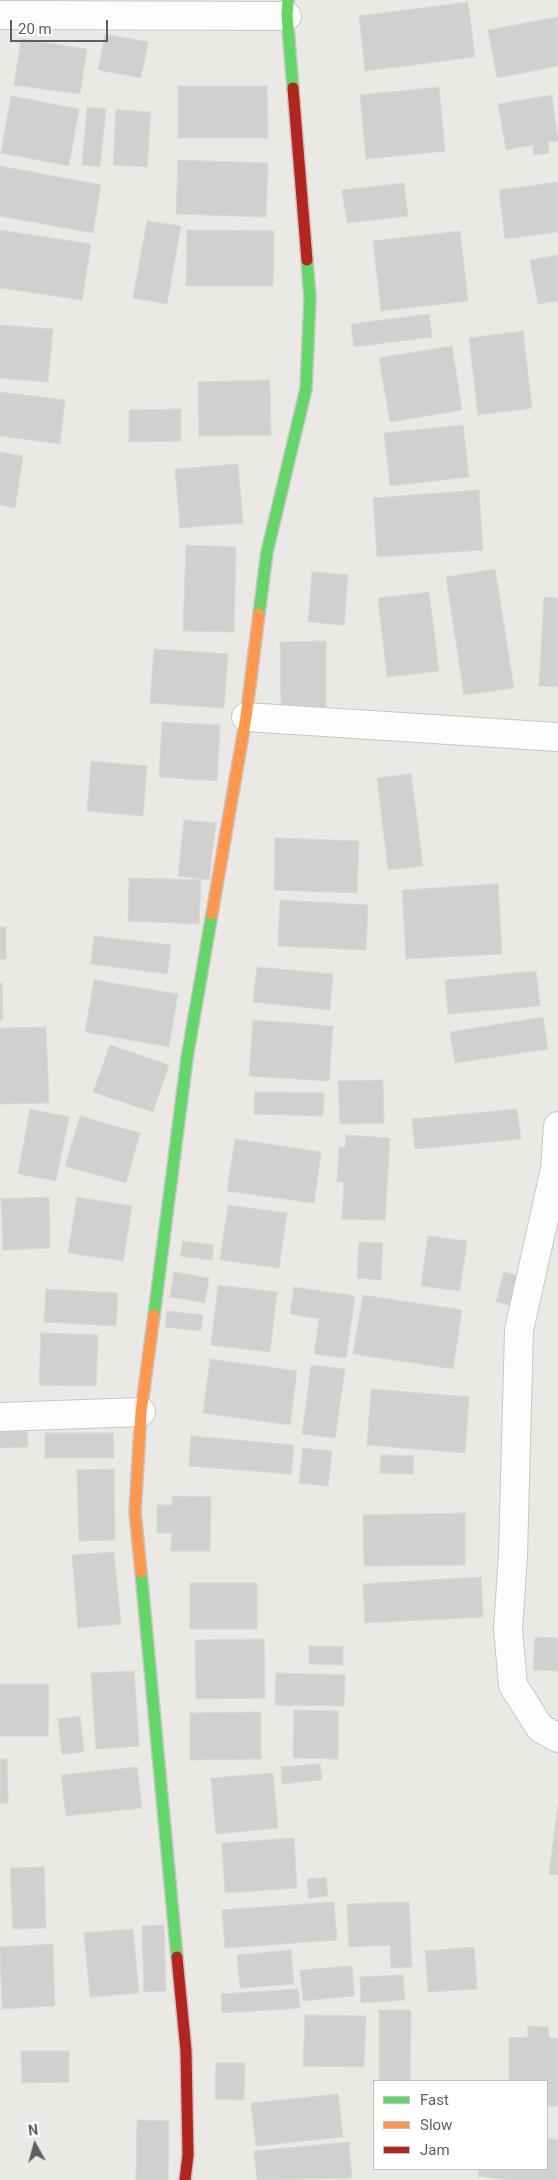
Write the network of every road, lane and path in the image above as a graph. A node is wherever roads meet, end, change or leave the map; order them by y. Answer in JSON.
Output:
{"nodes":[{"id":1,"x":288,"y":8,"type":"edge"},
{"id":2,"x":0,"y":15,"type":"edge"},
{"id":3,"x":246,"y":717,"type":"junction"},
{"id":4,"x":558,"y":737,"type":"edge"},
{"id":5,"x":558,"y":1126,"type":"edge"},
{"id":6,"x":141,"y":1412,"type":"junction"},
{"id":7,"x":0,"y":1417,"type":"edge"},
{"id":8,"x":558,"y":1738,"type":"edge"},
{"id":9,"x":185,"y":2180,"type":"edge"}],
"edges":[{"from":1,"to":2,"type":"street"},
{"from":1,"to":3,"type":"street"},
{"from":3,"to":4,"type":"street"},
{"from":3,"to":6,"type":"street"},
{"from":5,"to":8,"type":"street"},
{"from":6,"to":7,"type":"street"},
{"from":6,"to":9,"type":"street"}]}
